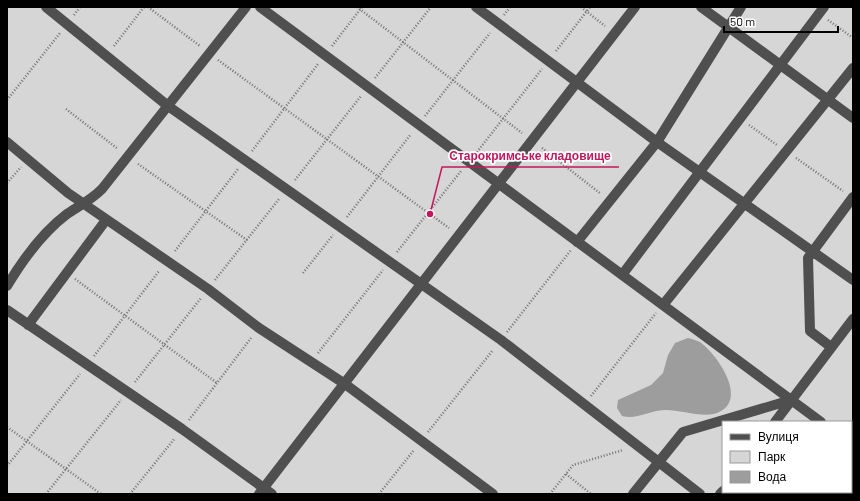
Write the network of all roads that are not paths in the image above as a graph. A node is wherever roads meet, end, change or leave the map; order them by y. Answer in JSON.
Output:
{"nodes":[{"id":1,"x":46,"y":7,"type":"edge"},
{"id":2,"x":246,"y":7,"type":"edge"},
{"id":3,"x":260,"y":7,"type":"edge"},
{"id":4,"x":476,"y":7,"type":"edge"},
{"id":5,"x":635,"y":7,"type":"edge"},
{"id":6,"x":701,"y":7,"type":"edge"},
{"id":7,"x":741,"y":7,"type":"edge"},
{"id":8,"x":821,"y":10,"type":"edge"},
{"id":9,"x":729,"y":27,"type":"junction"},
{"id":10,"x":781,"y":65,"type":"junction"},
{"id":11,"x":853,"y":68,"type":"edge"},
{"id":12,"x":577,"y":83,"type":"junction"},
{"id":13,"x":828,"y":99,"type":"junction"},
{"id":14,"x":168,"y":106,"type":"junction"},
{"id":15,"x":853,"y":118,"type":"edge"},
{"id":16,"x":7,"y":142,"type":"edge"},
{"id":17,"x":657,"y":142,"type":"junction"},
{"id":18,"x":700,"y":172,"type":"junction"},
{"id":19,"x":499,"y":184,"type":"junction"},
{"id":20,"x":853,"y":197,"type":"edge"},
{"id":21,"x":743,"y":203,"type":"junction"},
{"id":22,"x":84,"y":204,"type":"junction"},
{"id":23,"x":106,"y":220,"type":"junction"},
{"id":24,"x":577,"y":242,"type":"junction"},
{"id":25,"x":812,"y":251,"type":"junction"},
{"id":26,"x":622,"y":275,"type":"junction"},
{"id":27,"x":853,"y":280,"type":"edge"},
{"id":28,"x":421,"y":284,"type":"junction"},
{"id":29,"x":7,"y":286,"type":"edge"},
{"id":30,"x":662,"y":305,"type":"junction"},
{"id":31,"x":7,"y":310,"type":"edge"},
{"id":32,"x":853,"y":319,"type":"edge"},
{"id":33,"x":28,"y":325,"type":"junction"},
{"id":34,"x":831,"y":347,"type":"junction"},
{"id":35,"x":345,"y":384,"type":"junction"},
{"id":36,"x":791,"y":400,"type":"junction"},
{"id":37,"x":776,"y":421,"type":"edge"},
{"id":38,"x":820,"y":421,"type":"edge"},
{"id":39,"x":659,"y":462,"type":"junction"},
{"id":40,"x":265,"y":492,"type":"edge"},
{"id":41,"x":493,"y":494,"type":"edge"},
{"id":42,"x":633,"y":494,"type":"edge"},
{"id":43,"x":700,"y":494,"type":"edge"}],
"edges":[{"from":1,"to":14,"type":"street"},
{"from":2,"to":14,"type":"street"},
{"from":3,"to":19,"type":"street"},
{"from":4,"to":12,"type":"street"},
{"from":5,"to":12,"type":"street"},
{"from":6,"to":9,"type":"street"},
{"from":7,"to":9,"type":"street"},
{"from":8,"to":10,"type":"street"},
{"from":9,"to":10,"type":"street"},
{"from":9,"to":17,"type":"street"},
{"from":10,"to":13,"type":"street"},
{"from":10,"to":18,"type":"street"},
{"from":11,"to":13,"type":"street"},
{"from":12,"to":17,"type":"street"},
{"from":12,"to":19,"type":"street"},
{"from":13,"to":15,"type":"street"},
{"from":13,"to":21,"type":"street"},
{"from":14,"to":22,"type":"street"},
{"from":14,"to":28,"type":"street"},
{"from":16,"to":22,"type":"street"},
{"from":17,"to":18,"type":"street"},
{"from":17,"to":24,"type":"street"},
{"from":18,"to":21,"type":"street"},
{"from":18,"to":26,"type":"street"},
{"from":19,"to":24,"type":"street"},
{"from":19,"to":28,"type":"street"},
{"from":20,"to":25,"type":"street"},
{"from":21,"to":25,"type":"street"},
{"from":21,"to":30,"type":"street"},
{"from":22,"to":23,"type":"street"},
{"from":22,"to":29,"type":"street"},
{"from":23,"to":33,"type":"street"},
{"from":23,"to":35,"type":"street"},
{"from":24,"to":26,"type":"street"},
{"from":25,"to":27,"type":"street"},
{"from":25,"to":34,"type":"street"},
{"from":26,"to":30,"type":"street"},
{"from":28,"to":35,"type":"street"},
{"from":28,"to":39,"type":"street"},
{"from":30,"to":36,"type":"street"},
{"from":31,"to":33,"type":"street"},
{"from":32,"to":34,"type":"street"},
{"from":33,"to":40,"type":"street"},
{"from":34,"to":36,"type":"street"},
{"from":35,"to":40,"type":"street"},
{"from":35,"to":41,"type":"street"},
{"from":36,"to":37,"type":"street"},
{"from":36,"to":38,"type":"street"},
{"from":36,"to":39,"type":"street"},
{"from":39,"to":42,"type":"street"},
{"from":39,"to":43,"type":"street"}]}
